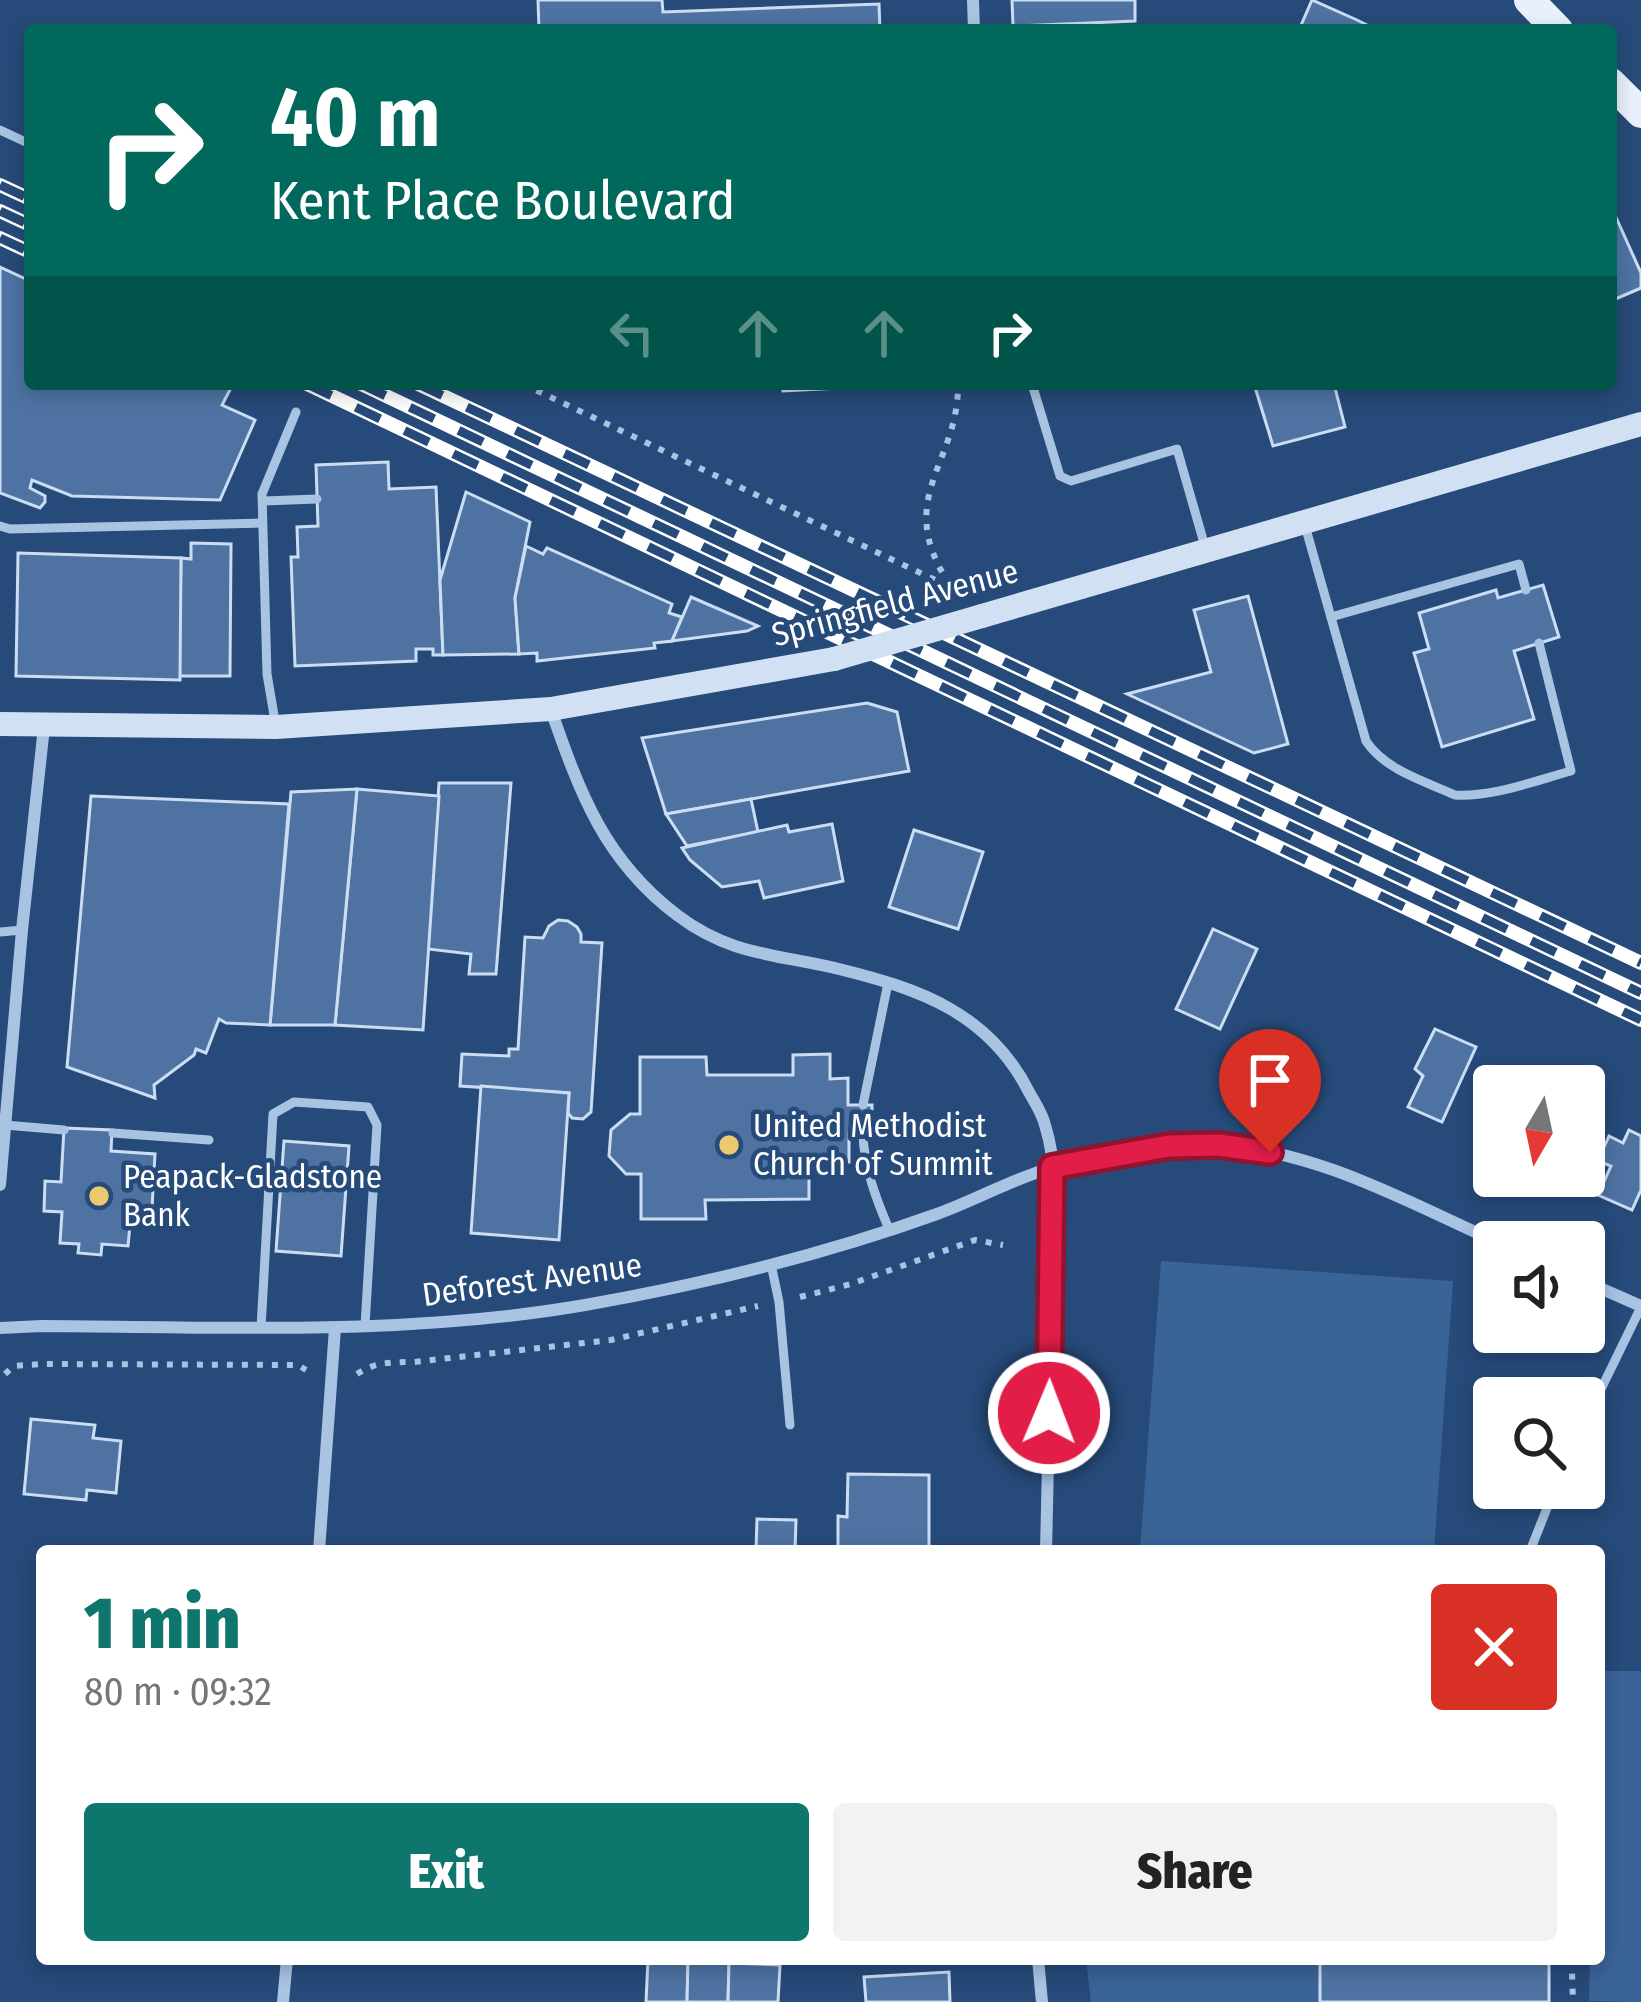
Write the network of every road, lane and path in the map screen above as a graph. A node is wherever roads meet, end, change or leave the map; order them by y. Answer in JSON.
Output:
{"nodes":[{"id":1,"x":1529,"y":0,"type":"edge"},
{"id":2,"x":1552,"y":24,"type":"edge"},
{"id":3,"x":1617,"y":89,"type":"edge"},
{"id":4,"x":1641,"y":113,"type":"edge"},
{"id":5,"x":536,"y":390,"type":"edge"},
{"id":6,"x":957,"y":390,"type":"edge"},
{"id":7,"x":1034,"y":390,"type":"edge"},
{"id":8,"x":296,"y":412,"type":"dead end"},
{"id":9,"x":1641,"y":424,"type":"edge"},
{"id":10,"x":317,"y":499,"type":"dead end"},
{"id":11,"x":264,"y":502,"type":"junction"},
{"id":12,"x":1304,"y":522,"type":"junction"},
{"id":13,"x":262,"y":523,"type":"junction"},
{"id":14,"x":0,"y":526,"type":"edge"},
{"id":15,"x":1207,"y":551,"type":"junction"},
{"id":16,"x":1526,"y":590,"type":"dead end"},
{"id":17,"x":1331,"y":617,"type":"junction"},
{"id":18,"x":1539,"y":643,"type":"dead end"},
{"id":19,"x":550,"y":709,"type":"junction"},
{"id":20,"x":0,"y":724,"type":"edge"},
{"id":21,"x":44,"y":727,"type":"junction"},
{"id":22,"x":275,"y":727,"type":"junction"},
{"id":23,"x":22,"y":930,"type":"junction"},
{"id":24,"x":0,"y":932,"type":"edge"},
{"id":25,"x":888,"y":983,"type":"junction"},
{"id":26,"x":863,"y":1105,"type":"dead end"},
{"id":27,"x":5,"y":1125,"type":"junction"},
{"id":28,"x":64,"y":1130,"type":"dead end"},
{"id":29,"x":112,"y":1133,"type":"dead end"},
{"id":30,"x":863,"y":1134,"type":"dead end"},
{"id":31,"x":209,"y":1140,"type":"dead end"},
{"id":32,"x":1052,"y":1167,"type":"junction"},
{"id":33,"x":0,"y":1185,"type":"edge"},
{"id":34,"x":889,"y":1229,"type":"junction"},
{"id":35,"x":1473,"y":1231,"type":"edge"},
{"id":36,"x":1003,"y":1245,"type":"dead end"},
{"id":37,"x":771,"y":1264,"type":"junction"},
{"id":38,"x":1605,"y":1290,"type":"edge"},
{"id":39,"x":779,"y":1302,"type":"junction"},
{"id":40,"x":1641,"y":1306,"type":"edge"},
{"id":41,"x":365,"y":1327,"type":"junction"},
{"id":42,"x":0,"y":1328,"type":"edge"},
{"id":43,"x":261,"y":1328,"type":"junction"},
{"id":44,"x":335,"y":1328,"type":"junction"},
{"id":45,"x":309,"y":1372,"type":"dead end"},
{"id":46,"x":5,"y":1374,"type":"dead end"},
{"id":47,"x":357,"y":1374,"type":"dead end"},
{"id":48,"x":1605,"y":1381,"type":"edge"},
{"id":49,"x":790,"y":1425,"type":"dead end"},
{"id":50,"x":1547,"y":1509,"type":"edge"},
{"id":51,"x":319,"y":1545,"type":"edge"},
{"id":52,"x":1046,"y":1545,"type":"edge"},
{"id":53,"x":1532,"y":1545,"type":"edge"},
{"id":54,"x":286,"y":1965,"type":"edge"},
{"id":55,"x":1039,"y":1965,"type":"edge"},
{"id":56,"x":1570,"y":1965,"type":"edge"},
{"id":57,"x":283,"y":2002,"type":"edge"},
{"id":58,"x":1042,"y":2002,"type":"edge"},
{"id":59,"x":1573,"y":2002,"type":"edge"}],
"edges":[{"from":1,"to":2,"type":"main road"},
{"from":3,"to":4,"type":"main road"},
{"from":5,"to":6,"type":"path"},
{"from":7,"to":15,"type":"lane"},
{"from":8,"to":11,"type":"lane"},
{"from":9,"to":12,"type":"main road","name":"Springfield Avenue"},
{"from":10,"to":11,"type":"lane"},
{"from":11,"to":13,"type":"lane"},
{"from":12,"to":15,"type":"main road","name":"Springfield Avenue"},
{"from":12,"to":17,"type":"lane"},
{"from":13,"to":14,"type":"lane"},
{"from":13,"to":22,"type":"lane"},
{"from":15,"to":19,"type":"main road","name":"Springfield Avenue","bridge":true},
{"from":16,"to":17,"type":"lane"},
{"from":17,"to":18,"type":"lane"},
{"from":19,"to":22,"type":"main road","name":"Springfield Avenue"},
{"from":19,"to":25,"type":"street"},
{"from":20,"to":21,"type":"main road","name":"Springfield Avenue"},
{"from":21,"to":22,"type":"main road","name":"Springfield Avenue"},
{"from":21,"to":23,"type":"street"},
{"from":23,"to":24,"type":"lane"},
{"from":23,"to":27,"type":"street"},
{"from":25,"to":26,"type":"lane"},
{"from":25,"to":32,"type":"street"},
{"from":27,"to":28,"type":"lane"},
{"from":27,"to":33,"type":"street"},
{"from":29,"to":31,"type":"lane"},
{"from":30,"to":34,"type":"lane"},
{"from":32,"to":34,"type":"street","name":"Deforest Avenue"},
{"from":32,"to":35,"type":"street","name":"Deforest Avenue"},
{"from":32,"to":52,"type":"street"},
{"from":34,"to":37,"type":"street","name":"Deforest Avenue"},
{"from":36,"to":39,"type":"path"},
{"from":37,"to":39,"type":"lane"},
{"from":37,"to":41,"type":"street","name":"Deforest Avenue"},
{"from":38,"to":40,"type":"street"},
{"from":39,"to":47,"type":"path"},
{"from":39,"to":49,"type":"lane"},
{"from":40,"to":48,"type":"lane"},
{"from":41,"to":43,"type":"lane"},
{"from":41,"to":44,"type":"street","name":"Deforest Avenue"},
{"from":42,"to":43,"type":"street","name":"Deforest Avenue"},
{"from":43,"to":44,"type":"street","name":"Deforest Avenue"},
{"from":44,"to":51,"type":"street"},
{"from":45,"to":46,"type":"path"},
{"from":50,"to":53,"type":"lane"},
{"from":54,"to":57,"type":"street"},
{"from":55,"to":58,"type":"street"},
{"from":56,"to":59,"type":"path"}]}
